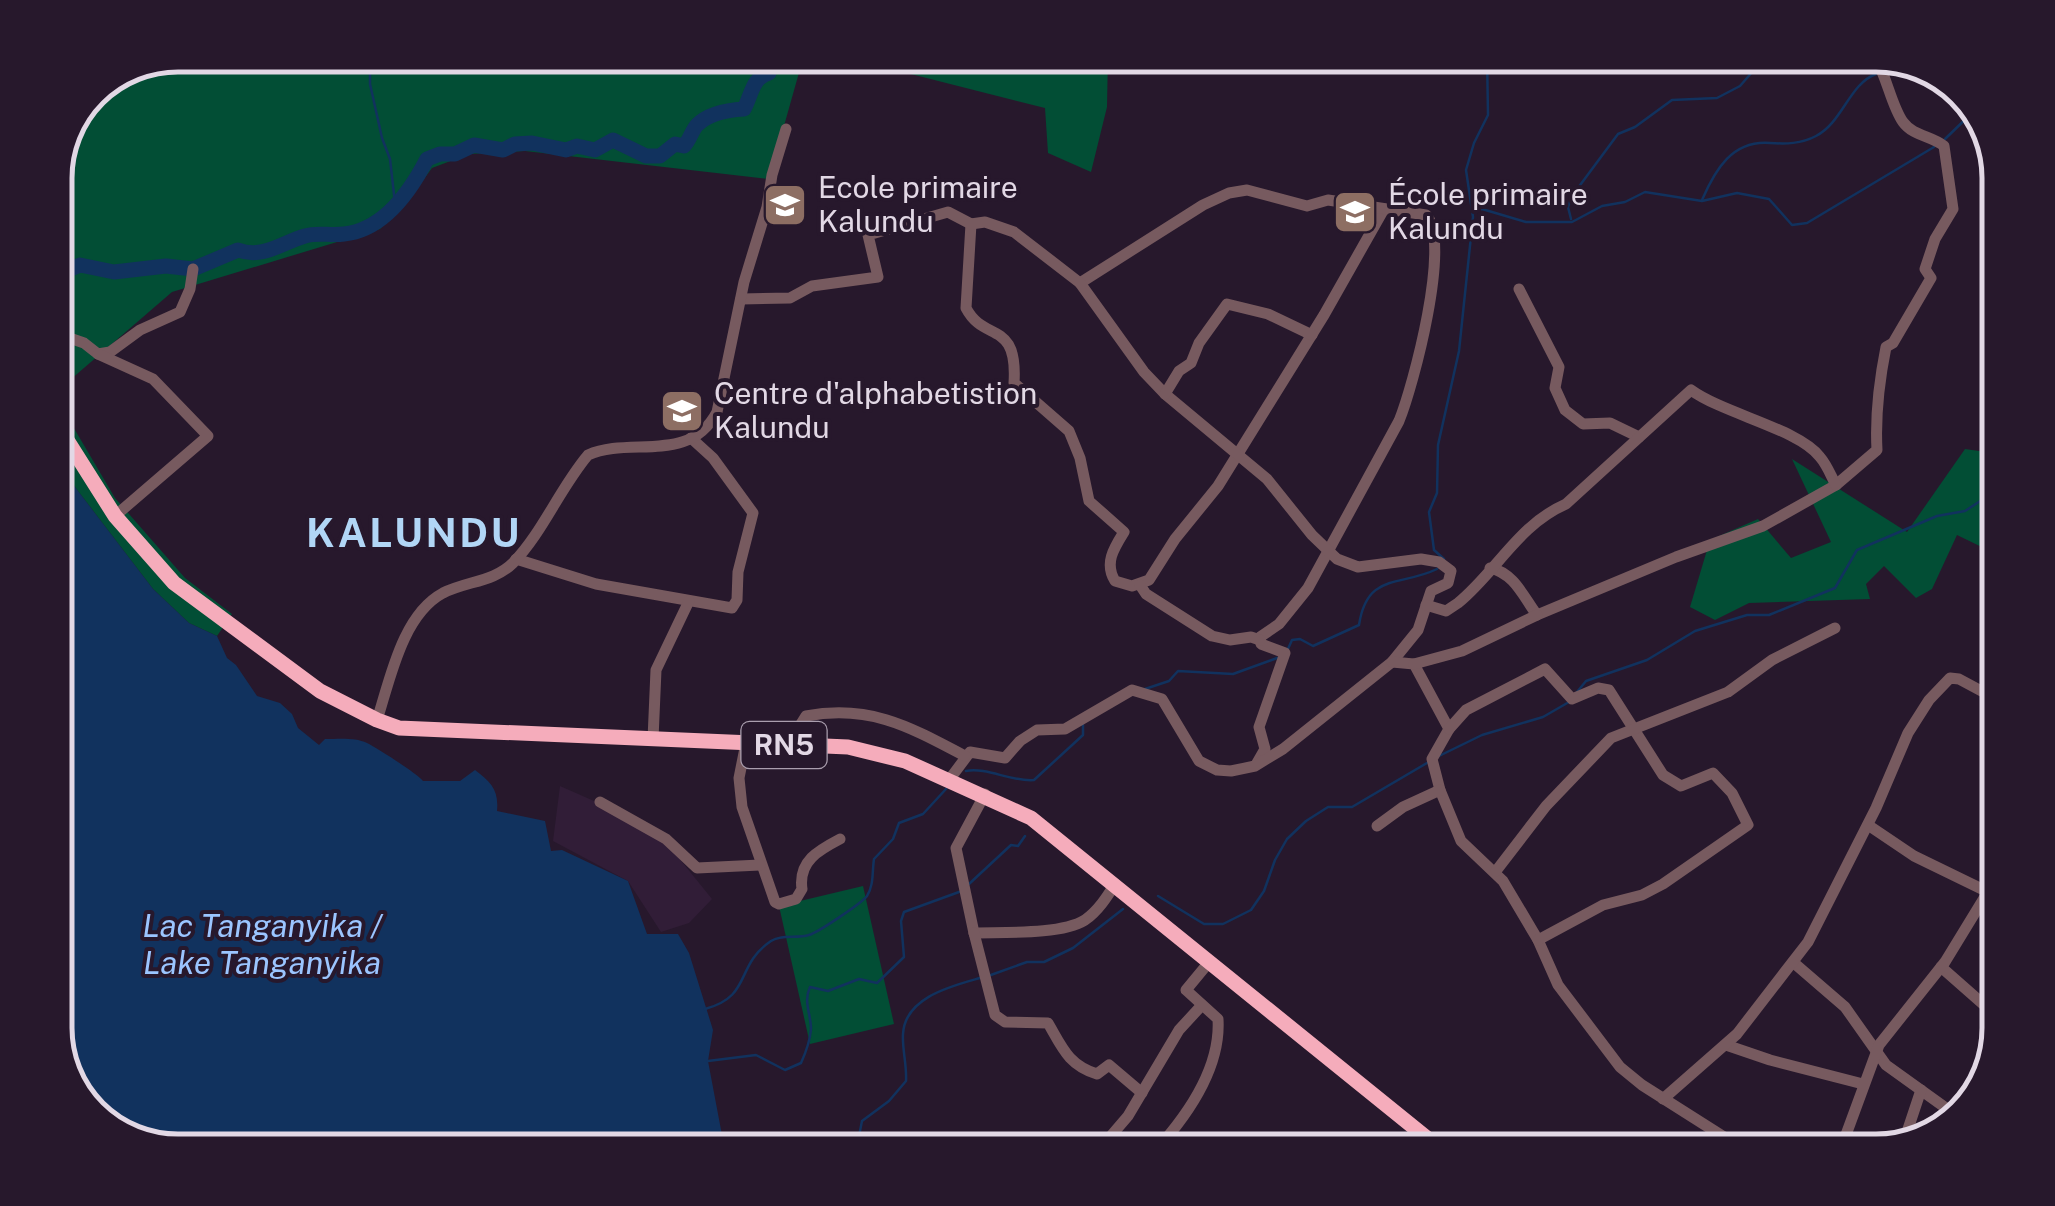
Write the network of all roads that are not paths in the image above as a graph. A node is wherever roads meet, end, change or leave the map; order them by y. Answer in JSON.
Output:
{"nodes":[{"id":1,"x":1886,"y":73,"type":"edge"},
{"id":2,"x":786,"y":129,"type":"dead end"},
{"id":3,"x":1384,"y":210,"type":"junction"},
{"id":4,"x":971,"y":224,"type":"junction"},
{"id":5,"x":193,"y":269,"type":"dead end"},
{"id":6,"x":1080,"y":283,"type":"junction"},
{"id":7,"x":1519,"y":289,"type":"dead end"},
{"id":8,"x":741,"y":299,"type":"junction"},
{"id":9,"x":1312,"y":335,"type":"junction"},
{"id":10,"x":73,"y":340,"type":"edge"},
{"id":11,"x":98,"y":354,"type":"junction"},
{"id":12,"x":1165,"y":394,"type":"junction"},
{"id":13,"x":1639,"y":437,"type":"junction"},
{"id":14,"x":690,"y":438,"type":"junction"},
{"id":15,"x":73,"y":449,"type":"edge"},
{"id":16,"x":1237,"y":454,"type":"junction"},
{"id":17,"x":1836,"y":485,"type":"junction"},
{"id":18,"x":114,"y":516,"type":"junction"},
{"id":19,"x":1329,"y":552,"type":"junction"},
{"id":20,"x":516,"y":560,"type":"junction"},
{"id":21,"x":1490,"y":568,"type":"junction"},
{"id":22,"x":1140,"y":586,"type":"junction"},
{"id":23,"x":689,"y":601,"type":"junction"},
{"id":24,"x":1426,"y":605,"type":"junction"},
{"id":25,"x":1537,"y":615,"type":"junction"},
{"id":26,"x":1835,"y":628,"type":"dead end"},
{"id":27,"x":1260,"y":640,"type":"junction"},
{"id":28,"x":1392,"y":662,"type":"junction"},
{"id":29,"x":1414,"y":664,"type":"junction"},
{"id":30,"x":1982,"y":692,"type":"edge"},
{"id":31,"x":377,"y":720,"type":"junction"},
{"id":32,"x":1449,"y":729,"type":"junction"},
{"id":33,"x":1632,"y":729,"type":"junction"},
{"id":34,"x":653,"y":739,"type":"junction"},
{"id":35,"x":746,"y":742,"type":"junction"},
{"id":36,"x":802,"y":747,"type":"junction"},
{"id":37,"x":965,"y":756,"type":"junction"},
{"id":38,"x":1255,"y":766,"type":"junction"},
{"id":39,"x":950,"y":780,"type":"junction"},
{"id":40,"x":1440,"y":790,"type":"junction"},
{"id":41,"x":985,"y":794,"type":"junction"},
{"id":42,"x":600,"y":802,"type":"dead end"},
{"id":43,"x":1868,"y":825,"type":"junction"},
{"id":44,"x":1377,"y":826,"type":"dead end"},
{"id":45,"x":840,"y":839,"type":"dead end"},
{"id":46,"x":760,"y":865,"type":"junction"},
{"id":47,"x":1496,"y":871,"type":"junction"},
{"id":48,"x":1116,"y":884,"type":"junction"},
{"id":49,"x":1982,"y":889,"type":"edge"},
{"id":50,"x":1982,"y":901,"type":"edge"},
{"id":51,"x":974,"y":934,"type":"junction"},
{"id":52,"x":1538,"y":940,"type":"junction"},
{"id":53,"x":1210,"y":961,"type":"junction"},
{"id":54,"x":1794,"y":963,"type":"junction"},
{"id":55,"x":1941,"y":966,"type":"junction"},
{"id":56,"x":1982,"y":1004,"type":"edge"},
{"id":57,"x":1202,"y":1005,"type":"junction"},
{"id":58,"x":1726,"y":1045,"type":"junction"},
{"id":59,"x":1876,"y":1054,"type":"junction"},
{"id":60,"x":1863,"y":1084,"type":"junction"},
{"id":61,"x":1921,"y":1090,"type":"junction"},
{"id":62,"x":1142,"y":1092,"type":"junction"},
{"id":63,"x":1663,"y":1099,"type":"junction"},
{"id":64,"x":1945,"y":1108,"type":"edge"},
{"id":65,"x":1908,"y":1128,"type":"edge"},
{"id":66,"x":1113,"y":1134,"type":"edge"},
{"id":67,"x":1169,"y":1134,"type":"edge"},
{"id":68,"x":1422,"y":1134,"type":"edge"},
{"id":69,"x":1719,"y":1134,"type":"edge"},
{"id":70,"x":1846,"y":1134,"type":"edge"}],
"edges":[{"from":1,"to":17,"type":"street"},
{"from":2,"to":8,"type":"street"},
{"from":3,"to":6,"type":"street"},
{"from":3,"to":9,"type":"street"},
{"from":3,"to":19,"type":"street"},
{"from":4,"to":6,"type":"street"},
{"from":4,"to":8,"type":"street"},
{"from":4,"to":22,"type":"street"},
{"from":5,"to":11,"type":"street"},
{"from":6,"to":12,"type":"street"},
{"from":7,"to":13,"type":"street"},
{"from":8,"to":14,"type":"street"},
{"from":9,"to":12,"type":"street"},
{"from":9,"to":16,"type":"street"},
{"from":10,"to":11,"type":"street"},
{"from":11,"to":18,"type":"street"},
{"from":12,"to":16,"type":"street"},
{"from":13,"to":17,"type":"street"},
{"from":13,"to":21,"type":"street"},
{"from":14,"to":20,"type":"street"},
{"from":14,"to":23,"type":"street"},
{"from":15,"to":18,"type":"highway","number":"RN5"},
{"from":16,"to":19,"type":"street"},
{"from":16,"to":22,"type":"street"},
{"from":17,"to":25,"type":"street"},
{"from":18,"to":31,"type":"highway","number":"RN5"},
{"from":19,"to":24,"type":"street"},
{"from":19,"to":27,"type":"street"},
{"from":20,"to":23,"type":"street"},
{"from":20,"to":31,"type":"street"},
{"from":21,"to":24,"type":"street"},
{"from":21,"to":25,"type":"street"},
{"from":22,"to":27,"type":"street"},
{"from":23,"to":34,"type":"street"},
{"from":24,"to":28,"type":"street"},
{"from":25,"to":29,"type":"street"},
{"from":26,"to":33,"type":"street"},
{"from":27,"to":38,"type":"street"},
{"from":28,"to":29,"type":"street"},
{"from":28,"to":38,"type":"street"},
{"from":29,"to":32,"type":"street"},
{"from":30,"to":43,"type":"street"},
{"from":31,"to":34,"type":"highway","number":"RN5"},
{"from":32,"to":33,"type":"street"},
{"from":32,"to":40,"type":"street"},
{"from":33,"to":47,"type":"street"},
{"from":33,"to":52,"type":"street"},
{"from":34,"to":35,"type":"highway","number":"RN5"},
{"from":35,"to":36,"type":"highway","number":"RN5"},
{"from":35,"to":46,"type":"street"},
{"from":36,"to":37,"type":"street"},
{"from":36,"to":39,"type":"highway","number":"RN5"},
{"from":37,"to":38,"type":"street"},
{"from":37,"to":39,"type":"street"},
{"from":39,"to":41,"type":"highway","number":"RN5"},
{"from":40,"to":44,"type":"street"},
{"from":40,"to":47,"type":"street"},
{"from":41,"to":48,"type":"highway","number":"RN5"},
{"from":41,"to":51,"type":"street"},
{"from":42,"to":46,"type":"street"},
{"from":43,"to":49,"type":"street"},
{"from":43,"to":54,"type":"street"},
{"from":45,"to":46,"type":"street"},
{"from":47,"to":52,"type":"street"},
{"from":48,"to":51,"type":"street"},
{"from":48,"to":53,"type":"highway","number":"RN5"},
{"from":50,"to":55,"type":"street"},
{"from":51,"to":62,"type":"street"},
{"from":52,"to":63,"type":"street"},
{"from":53,"to":57,"type":"street"},
{"from":53,"to":68,"type":"highway","number":"RN5"},
{"from":54,"to":58,"type":"street"},
{"from":54,"to":59,"type":"street"},
{"from":55,"to":56,"type":"street"},
{"from":55,"to":59,"type":"street"},
{"from":57,"to":62,"type":"street"},
{"from":57,"to":67,"type":"street"},
{"from":58,"to":60,"type":"street"},
{"from":58,"to":63,"type":"street"},
{"from":59,"to":60,"type":"street"},
{"from":59,"to":61,"type":"street"},
{"from":60,"to":70,"type":"street"},
{"from":61,"to":64,"type":"street"},
{"from":61,"to":65,"type":"street"},
{"from":62,"to":66,"type":"street"},
{"from":63,"to":69,"type":"street"}]}
